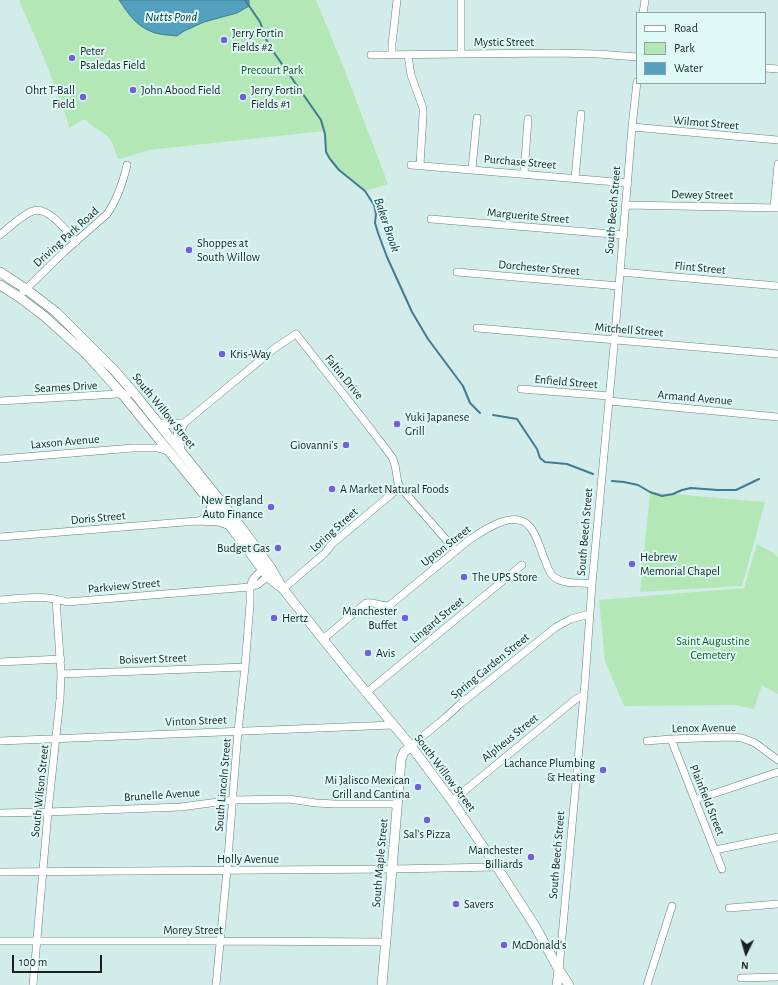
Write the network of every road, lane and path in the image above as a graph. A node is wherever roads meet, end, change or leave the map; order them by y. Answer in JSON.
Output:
{"nodes":[{"id":1,"x":397,"y":0,"type":"edge"},
{"id":2,"x":461,"y":0,"type":"edge"},
{"id":3,"x":645,"y":0,"type":"edge"},
{"id":4,"x":644,"y":12,"type":"edge"},
{"id":5,"x":461,"y":53,"type":"junction"},
{"id":6,"x":392,"y":54,"type":"junction"},
{"id":7,"x":372,"y":55,"type":"dead end"},
{"id":8,"x":408,"y":55,"type":"junction"},
{"id":9,"x":636,"y":57,"type":"edge"},
{"id":10,"x":766,"y":68,"type":"edge"},
{"id":11,"x":778,"y":69,"type":"edge"},
{"id":12,"x":637,"y":84,"type":"edge"},
{"id":13,"x":581,"y":114,"type":"dead end"},
{"id":14,"x":477,"y":118,"type":"dead end"},
{"id":15,"x":528,"y":119,"type":"dead end"},
{"id":16,"x":632,"y":127,"type":"junction"},
{"id":17,"x":778,"y":140,"type":"edge"},
{"id":18,"x":778,"y":164,"type":"edge"},
{"id":19,"x":127,"y":165,"type":"dead end"},
{"id":20,"x":411,"y":165,"type":"dead end"},
{"id":21,"x":420,"y":165,"type":"junction"},
{"id":22,"x":472,"y":169,"type":"junction"},
{"id":23,"x":524,"y":174,"type":"junction"},
{"id":24,"x":575,"y":178,"type":"junction"},
{"id":25,"x":628,"y":182,"type":"junction"},
{"id":26,"x":626,"y":204,"type":"junction"},
{"id":27,"x":776,"y":208,"type":"edge"},
{"id":28,"x":431,"y":219,"type":"dead end"},
{"id":29,"x":0,"y":235,"type":"edge"},
{"id":30,"x":624,"y":235,"type":"junction"},
{"id":31,"x":76,"y":242,"type":"junction"},
{"id":32,"x":0,"y":272,"type":"edge"},
{"id":33,"x":457,"y":272,"type":"dead end"},
{"id":34,"x":620,"y":272,"type":"junction"},
{"id":35,"x":0,"y":285,"type":"edge"},
{"id":36,"x":619,"y":286,"type":"junction"},
{"id":37,"x":778,"y":286,"type":"edge"},
{"id":38,"x":26,"y":289,"type":"junction"},
{"id":39,"x":19,"y":297,"type":"junction"},
{"id":40,"x":477,"y":328,"type":"dead end"},
{"id":41,"x":615,"y":340,"type":"junction"},
{"id":42,"x":778,"y":354,"type":"edge"},
{"id":43,"x":521,"y":389,"type":"dead end"},
{"id":44,"x":134,"y":393,"type":"junction"},
{"id":45,"x":122,"y":394,"type":"junction"},
{"id":46,"x":609,"y":399,"type":"junction"},
{"id":47,"x":0,"y":401,"type":"edge"},
{"id":48,"x":778,"y":417,"type":"edge"},
{"id":49,"x":159,"y":424,"type":"junction"},
{"id":50,"x":183,"y":424,"type":"junction"},
{"id":51,"x":169,"y":437,"type":"junction"},
{"id":52,"x":159,"y":440,"type":"junction"},
{"id":53,"x":133,"y":448,"type":"junction"},
{"id":54,"x":180,"y":450,"type":"junction"},
{"id":55,"x":168,"y":451,"type":"junction"},
{"id":56,"x":0,"y":458,"type":"edge"},
{"id":57,"x":400,"y":487,"type":"junction"},
{"id":58,"x":211,"y":503,"type":"junction"},
{"id":59,"x":197,"y":521,"type":"junction"},
{"id":60,"x":230,"y":526,"type":"junction"},
{"id":61,"x":0,"y":537,"type":"edge"},
{"id":62,"x":456,"y":551,"type":"junction"},
{"id":63,"x":522,"y":565,"type":"dead end"},
{"id":64,"x":264,"y":566,"type":"junction"},
{"id":65,"x":271,"y":574,"type":"junction"},
{"id":66,"x":592,"y":584,"type":"junction"},
{"id":67,"x":250,"y":587,"type":"junction"},
{"id":68,"x":283,"y":589,"type":"junction"},
{"id":69,"x":56,"y":598,"type":"junction"},
{"id":70,"x":0,"y":600,"type":"edge"},
{"id":71,"x":590,"y":614,"type":"junction"},
{"id":72,"x":323,"y":639,"type":"junction"},
{"id":73,"x":60,"y":659,"type":"junction"},
{"id":74,"x":0,"y":662,"type":"edge"},
{"id":75,"x":245,"y":667,"type":"junction"},
{"id":76,"x":61,"y":674,"type":"junction"},
{"id":77,"x":366,"y":692,"type":"junction"},
{"id":78,"x":584,"y":695,"type":"junction"},
{"id":79,"x":393,"y":725,"type":"junction"},
{"id":80,"x":238,"y":731,"type":"junction"},
{"id":81,"x":56,"y":738,"type":"junction"},
{"id":82,"x":671,"y":739,"type":"junction"},
{"id":83,"x":0,"y":741,"type":"edge"},
{"id":84,"x":647,"y":741,"type":"dead end"},
{"id":85,"x":410,"y":746,"type":"junction"},
{"id":86,"x":778,"y":760,"type":"edge"},
{"id":87,"x":778,"y":772,"type":"edge"},
{"id":88,"x":232,"y":800,"type":"junction"},
{"id":89,"x":695,"y":800,"type":"junction"},
{"id":90,"x":452,"y":801,"type":"junction"},
{"id":91,"x":397,"y":804,"type":"junction"},
{"id":92,"x":48,"y":812,"type":"junction"},
{"id":93,"x":0,"y":813,"type":"edge"},
{"id":94,"x":778,"y":837,"type":"edge"},
{"id":95,"x":715,"y":850,"type":"junction"},
{"id":96,"x":497,"y":867,"type":"junction"},
{"id":97,"x":392,"y":869,"type":"junction"},
{"id":98,"x":722,"y":869,"type":"dead end"},
{"id":99,"x":227,"y":870,"type":"junction"},
{"id":100,"x":0,"y":872,"type":"edge"},
{"id":101,"x":44,"y":872,"type":"junction"},
{"id":102,"x":778,"y":904,"type":"edge"},
{"id":103,"x":672,"y":906,"type":"dead end"},
{"id":104,"x":729,"y":908,"type":"dead end"},
{"id":105,"x":221,"y":940,"type":"junction"},
{"id":106,"x":0,"y":941,"type":"edge"},
{"id":107,"x":37,"y":941,"type":"junction"},
{"id":108,"x":385,"y":942,"type":"junction"},
{"id":109,"x":559,"y":970,"type":"junction"},
{"id":110,"x":778,"y":977,"type":"edge"},
{"id":111,"x":741,"y":978,"type":"dead end"},
{"id":112,"x":34,"y":985,"type":"edge"},
{"id":113,"x":216,"y":985,"type":"edge"},
{"id":114,"x":382,"y":985,"type":"edge"},
{"id":115,"x":557,"y":985,"type":"edge"},
{"id":116,"x":569,"y":985,"type":"edge"},
{"id":117,"x":647,"y":985,"type":"edge"}],
"edges":[{"from":1,"to":6,"type":"street"},
{"from":2,"to":5,"type":"street"},
{"from":3,"to":4,"type":"street"},
{"from":5,"to":8,"type":"street","name":"Mystic Street"},
{"from":5,"to":9,"type":"street","name":"Mystic Street"},
{"from":6,"to":7,"type":"street","name":"Mystic Street"},
{"from":6,"to":8,"type":"street","name":"Mystic Street"},
{"from":8,"to":21,"type":"street"},
{"from":10,"to":11,"type":"street"},
{"from":12,"to":16,"type":"street","name":"South Beech Street"},
{"from":13,"to":24,"type":"street"},
{"from":14,"to":22,"type":"street"},
{"from":15,"to":23,"type":"street"},
{"from":16,"to":17,"type":"street","name":"Wilmot Street"},
{"from":16,"to":25,"type":"street","name":"South Beech Street"},
{"from":18,"to":27,"type":"street"},
{"from":19,"to":31,"type":"street","name":"Driving Park Road"},
{"from":20,"to":21,"type":"street","name":"Purchase Street"},
{"from":21,"to":22,"type":"street","name":"Purchase Street"},
{"from":22,"to":23,"type":"street","name":"Purchase Street"},
{"from":23,"to":24,"type":"street","name":"Purchase Street"},
{"from":24,"to":25,"type":"street","name":"Purchase Street"},
{"from":25,"to":26,"type":"street","name":"South Beech Street"},
{"from":26,"to":27,"type":"street","name":"Dewey Street"},
{"from":26,"to":30,"type":"street","name":"South Beech Street"},
{"from":28,"to":30,"type":"street","name":"Marguerite Street"},
{"from":29,"to":31,"type":"street"},
{"from":30,"to":34,"type":"street","name":"South Beech Street"},
{"from":31,"to":38,"type":"street","name":"Driving Park Road"},
{"from":32,"to":38,"type":"main road","name":"South Willow Street"},
{"from":33,"to":36,"type":"street","name":"Dorchester Street"},
{"from":34,"to":36,"type":"street","name":"South Beech Street"},
{"from":34,"to":37,"type":"street","name":"Flint Street"},
{"from":35,"to":39,"type":"main road","name":"South Willow Street"},
{"from":36,"to":41,"type":"street","name":"South Beech Street"},
{"from":38,"to":39,"type":"street","name":"Driving Park Road"},
{"from":38,"to":44,"type":"main road","name":"South Willow Street"},
{"from":39,"to":45,"type":"main road","name":"South Willow Street"},
{"from":40,"to":41,"type":"street","name":"Mitchell Street"},
{"from":41,"to":42,"type":"street","name":"Mitchell Street"},
{"from":41,"to":46,"type":"street","name":"South Beech Street"},
{"from":43,"to":46,"type":"street","name":"Enfield Street"},
{"from":44,"to":45,"type":"street","name":"Seames Drive"},
{"from":44,"to":49,"type":"main road","name":"South Willow Street"},
{"from":45,"to":47,"type":"street","name":"Seames Drive"},
{"from":45,"to":52,"type":"main road","name":"South Willow Street"},
{"from":46,"to":48,"type":"street","name":"Armand Avenue"},
{"from":46,"to":66,"type":"street","name":"South Beech Street"},
{"from":49,"to":50,"type":"main road"},
{"from":49,"to":51,"type":"main road","name":"South Willow Street"},
{"from":50,"to":54,"type":"main road"},
{"from":50,"to":57,"type":"street","name":"Faltin Drive"},
{"from":51,"to":52,"type":"street","name":"Laxson Avenue"},
{"from":51,"to":54,"type":"main road","name":"South Willow Street"},
{"from":52,"to":53,"type":"street","name":"Laxson Avenue"},
{"from":52,"to":55,"type":"main road","name":"South Willow Street"},
{"from":53,"to":55,"type":"street","name":"Laxson Avenue"},
{"from":53,"to":56,"type":"street","name":"Laxson Avenue"},
{"from":54,"to":64,"type":"main road","name":"South Willow Street"},
{"from":55,"to":58,"type":"main road","name":"South Willow Street"},
{"from":57,"to":62,"type":"street","name":"Faltin Drive"},
{"from":57,"to":68,"type":"street","name":"Loring Street"},
{"from":58,"to":59,"type":"street"},
{"from":58,"to":60,"type":"main road","name":"South Willow Street"},
{"from":59,"to":60,"type":"street","name":"Doris Street"},
{"from":59,"to":61,"type":"street","name":"Doris Street"},
{"from":60,"to":64,"type":"main road","name":"South Willow Street"},
{"from":62,"to":66,"type":"street","name":"Upton Street"},
{"from":62,"to":72,"type":"street","name":"Upton Street"},
{"from":63,"to":77,"type":"street","name":"Lingard Street"},
{"from":64,"to":65,"type":"main road","name":"South Willow Street"},
{"from":64,"to":67,"type":"street"},
{"from":65,"to":67,"type":"street"},
{"from":65,"to":68,"type":"main road","name":"South Willow Street"},
{"from":66,"to":71,"type":"street","name":"South Beech Street"},
{"from":67,"to":69,"type":"street","name":"Parkview Street"},
{"from":67,"to":75,"type":"street","name":"South Lincoln Street"},
{"from":68,"to":72,"type":"main road","name":"South Willow Street"},
{"from":69,"to":70,"type":"street","name":"Parkview Street"},
{"from":69,"to":73,"type":"street","name":"South Wilson Street"},
{"from":71,"to":78,"type":"street","name":"South Beech Street"},
{"from":71,"to":85,"type":"street","name":"Spring Garden Street"},
{"from":72,"to":77,"type":"main road","name":"South Willow Street"},
{"from":73,"to":74,"type":"street"},
{"from":73,"to":76,"type":"street","name":"South Wilson Street"},
{"from":75,"to":76,"type":"street","name":"Boisvert Street"},
{"from":75,"to":80,"type":"street","name":"South Lincoln Street"},
{"from":76,"to":81,"type":"street","name":"South Wilson Street"},
{"from":77,"to":79,"type":"main road","name":"South Willow Street"},
{"from":78,"to":90,"type":"street","name":"Alpheus Street"},
{"from":78,"to":109,"type":"street","name":"South Beech Street"},
{"from":79,"to":80,"type":"street","name":"Vinton Street"},
{"from":79,"to":85,"type":"main road","name":"South Willow Street"},
{"from":80,"to":81,"type":"street","name":"Vinton Street"},
{"from":80,"to":88,"type":"street","name":"South Lincoln Street"},
{"from":81,"to":83,"type":"street","name":"Vinton Street"},
{"from":81,"to":92,"type":"street","name":"South Wilson Street"},
{"from":82,"to":84,"type":"street","name":"Lenox Avenue"},
{"from":82,"to":86,"type":"street","name":"Lenox Avenue"},
{"from":82,"to":89,"type":"street","name":"Plainfield Street"},
{"from":85,"to":90,"type":"main road","name":"South Willow Street"},
{"from":85,"to":91,"type":"main road","name":"South Maple Street"},
{"from":87,"to":89,"type":"street"},
{"from":88,"to":91,"type":"street","name":"Brunelle Avenue"},
{"from":88,"to":92,"type":"street","name":"Brunelle Avenue"},
{"from":88,"to":99,"type":"street","name":"South Lincoln Street"},
{"from":89,"to":95,"type":"street","name":"Plainfield Street"},
{"from":90,"to":96,"type":"main road","name":"South Willow Street"},
{"from":91,"to":97,"type":"main road","name":"South Maple Street"},
{"from":92,"to":93,"type":"street","name":"Brunelle Avenue"},
{"from":92,"to":101,"type":"street","name":"South Wilson Street"},
{"from":94,"to":95,"type":"street"},
{"from":95,"to":98,"type":"street","name":"Plainfield Street"},
{"from":96,"to":97,"type":"street","name":"Holly Avenue"},
{"from":96,"to":109,"type":"main road","name":"South Willow Street"},
{"from":97,"to":99,"type":"street","name":"Holly Avenue"},
{"from":97,"to":108,"type":"main road","name":"South Maple Street"},
{"from":99,"to":101,"type":"street","name":"Holly Avenue"},
{"from":99,"to":105,"type":"street","name":"South Lincoln Street"},
{"from":100,"to":101,"type":"street","name":"Holly Avenue"},
{"from":101,"to":107,"type":"street","name":"South Wilson Street"},
{"from":102,"to":104,"type":"street"},
{"from":103,"to":117,"type":"street"},
{"from":105,"to":107,"type":"street","name":"Morey Street"},
{"from":105,"to":108,"type":"street","name":"Morey Street"},
{"from":105,"to":113,"type":"street","name":"South Lincoln Street"},
{"from":106,"to":107,"type":"street","name":"Morey Street"},
{"from":107,"to":112,"type":"street","name":"South Wilson Street"},
{"from":108,"to":114,"type":"main road","name":"South Maple Street"},
{"from":109,"to":115,"type":"main road","name":"South Beech Street"},
{"from":109,"to":116,"type":"main road","name":"South Willow Street"},
{"from":110,"to":111,"type":"street"}]}
